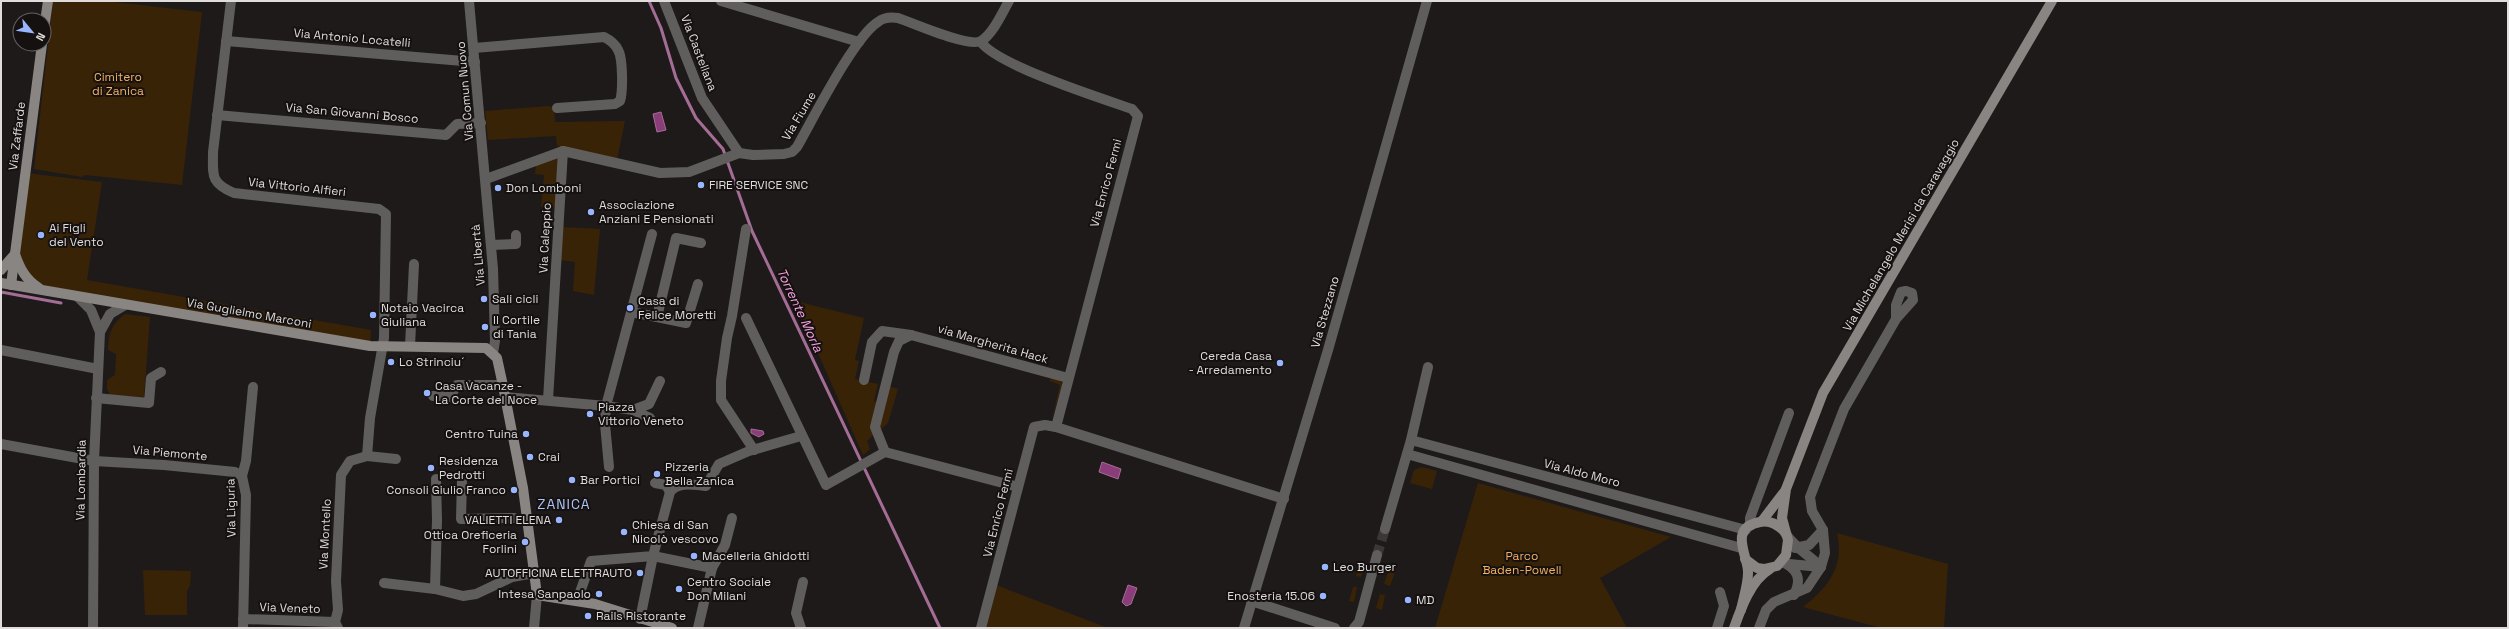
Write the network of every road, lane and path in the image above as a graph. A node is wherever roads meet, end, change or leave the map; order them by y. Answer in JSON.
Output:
{"nodes":[{"id":1,"x":48,"y":1,"type":"edge"},
{"id":2,"x":230,"y":1,"type":"edge"},
{"id":3,"x":469,"y":1,"type":"edge"},
{"id":4,"x":664,"y":1,"type":"edge"},
{"id":5,"x":721,"y":1,"type":"edge"},
{"id":6,"x":1009,"y":1,"type":"edge"},
{"id":7,"x":1427,"y":1,"type":"edge"},
{"id":8,"x":2052,"y":1,"type":"edge"},
{"id":9,"x":46,"y":12,"type":"edge"},
{"id":10,"x":226,"y":41,"type":"junction"},
{"id":11,"x":859,"y":42,"type":"junction"},
{"id":12,"x":981,"y":42,"type":"junction"},
{"id":13,"x":474,"y":48,"type":"junction"},
{"id":14,"x":41,"y":52,"type":"edge"},
{"id":15,"x":475,"y":62,"type":"junction"},
{"id":16,"x":557,"y":108,"type":"dead end"},
{"id":17,"x":217,"y":115,"type":"junction"},
{"id":18,"x":481,"y":122,"type":"junction"},
{"id":19,"x":562,"y":151,"type":"junction"},
{"id":20,"x":736,"y":154,"type":"junction"},
{"id":21,"x":486,"y":179,"type":"junction"},
{"id":22,"x":746,"y":229,"type":"dead end"},
{"id":23,"x":652,"y":234,"type":"dead end"},
{"id":24,"x":516,"y":235,"type":"dead end"},
{"id":25,"x":701,"y":244,"type":"dead end"},
{"id":26,"x":491,"y":245,"type":"junction"},
{"id":27,"x":15,"y":254,"type":"junction"},
{"id":28,"x":414,"y":264,"type":"dead end"},
{"id":29,"x":1,"y":270,"type":"edge"},
{"id":30,"x":6,"y":284,"type":"edge"},
{"id":31,"x":698,"y":284,"type":"dead end"},
{"id":32,"x":45,"y":291,"type":"junction"},
{"id":33,"x":78,"y":297,"type":"junction"},
{"id":34,"x":125,"y":305,"type":"junction"},
{"id":35,"x":631,"y":312,"type":"junction"},
{"id":36,"x":657,"y":317,"type":"junction"},
{"id":37,"x":746,"y":318,"type":"dead end"},
{"id":38,"x":1896,"y":319,"type":"dead end"},
{"id":39,"x":100,"y":332,"type":"junction"},
{"id":40,"x":911,"y":335,"type":"junction"},
{"id":41,"x":410,"y":346,"type":"junction"},
{"id":42,"x":383,"y":347,"type":"junction"},
{"id":43,"x":1,"y":350,"type":"edge"},
{"id":44,"x":493,"y":353,"type":"junction"},
{"id":45,"x":1428,"y":367,"type":"dead end"},
{"id":46,"x":98,"y":369,"type":"junction"},
{"id":47,"x":161,"y":372,"type":"dead end"},
{"id":48,"x":1068,"y":378,"type":"junction"},
{"id":49,"x":864,"y":380,"type":"dead end"},
{"id":50,"x":660,"y":381,"type":"dead end"},
{"id":51,"x":503,"y":384,"type":"junction"},
{"id":52,"x":253,"y":387,"type":"dead end"},
{"id":53,"x":433,"y":396,"type":"dead end"},
{"id":54,"x":505,"y":397,"type":"junction"},
{"id":55,"x":96,"y":398,"type":"junction"},
{"id":56,"x":548,"y":400,"type":"junction"},
{"id":57,"x":606,"y":406,"type":"junction"},
{"id":58,"x":633,"y":410,"type":"junction"},
{"id":59,"x":1789,"y":413,"type":"dead end"},
{"id":60,"x":650,"y":418,"type":"dead end"},
{"id":61,"x":1056,"y":427,"type":"junction"},
{"id":62,"x":801,"y":436,"type":"junction"},
{"id":63,"x":1411,"y":440,"type":"junction"},
{"id":64,"x":1,"y":444,"type":"edge"},
{"id":65,"x":754,"y":450,"type":"junction"},
{"id":66,"x":885,"y":452,"type":"junction"},
{"id":67,"x":1407,"y":454,"type":"junction"},
{"id":68,"x":367,"y":456,"type":"junction"},
{"id":69,"x":396,"y":459,"type":"dead end"},
{"id":70,"x":94,"y":461,"type":"junction"},
{"id":71,"x":609,"y":467,"type":"dead end"},
{"id":72,"x":242,"y":476,"type":"junction"},
{"id":73,"x":436,"y":479,"type":"dead end"},
{"id":74,"x":462,"y":480,"type":"dead end"},
{"id":75,"x":655,"y":482,"type":"dead end"},
{"id":76,"x":1018,"y":487,"type":"junction"},
{"id":77,"x":1786,"y":489,"type":"junction"},
{"id":78,"x":670,"y":492,"type":"junction"},
{"id":79,"x":1284,"y":499,"type":"junction"},
{"id":80,"x":522,"y":517,"type":"junction"},
{"id":81,"x":732,"y":518,"type":"dead end"},
{"id":82,"x":1762,"y":521,"type":"junction"},
{"id":83,"x":1748,"y":528,"type":"junction"},
{"id":84,"x":1385,"y":529,"type":"tunnel mouth"},
{"id":85,"x":1823,"y":530,"type":"junction"},
{"id":86,"x":1785,"y":532,"type":"junction"},
{"id":87,"x":1741,"y":548,"type":"junction"},
{"id":88,"x":1795,"y":548,"type":"junction"},
{"id":89,"x":1377,"y":555,"type":"tunnel mouth"},
{"id":90,"x":653,"y":556,"type":"junction"},
{"id":91,"x":1745,"y":559,"type":"junction"},
{"id":92,"x":1784,"y":563,"type":"junction"},
{"id":93,"x":1820,"y":567,"type":"junction"},
{"id":94,"x":712,"y":568,"type":"junction"},
{"id":95,"x":1772,"y":568,"type":"junction"},
{"id":96,"x":534,"y":573,"type":"junction"},
{"id":97,"x":803,"y":582,"type":"dead end"},
{"id":98,"x":384,"y":583,"type":"dead end"},
{"id":99,"x":435,"y":590,"type":"junction"},
{"id":100,"x":1720,"y":592,"type":"dead end"},
{"id":101,"x":537,"y":595,"type":"junction"},
{"id":102,"x":1794,"y":595,"type":"junction"},
{"id":103,"x":576,"y":601,"type":"junction"},
{"id":104,"x":1251,"y":601,"type":"junction"},
{"id":105,"x":1741,"y":610,"type":"junction"},
{"id":106,"x":640,"y":618,"type":"junction"},
{"id":107,"x":243,"y":624,"type":"edge"},
{"id":108,"x":337,"y":625,"type":"edge"},
{"id":109,"x":93,"y":628,"type":"edge"},
{"id":110,"x":534,"y":628,"type":"edge"},
{"id":111,"x":672,"y":628,"type":"edge"},
{"id":112,"x":698,"y":628,"type":"edge"},
{"id":113,"x":801,"y":628,"type":"edge"},
{"id":114,"x":981,"y":628,"type":"edge"},
{"id":115,"x":1244,"y":628,"type":"edge"},
{"id":116,"x":1335,"y":628,"type":"edge"},
{"id":117,"x":1354,"y":628,"type":"edge"},
{"id":118,"x":1717,"y":628,"type":"edge"},
{"id":119,"x":1734,"y":628,"type":"edge"},
{"id":120,"x":1759,"y":628,"type":"edge"}],
"edges":[{"from":1,"to":9,"type":"street"},
{"from":2,"to":10,"type":"street","name":"Via Vittorio Alfieri"},
{"from":3,"to":13,"type":"street","name":"Via Comun Nuovo"},
{"from":4,"to":20,"type":"street","name":"Via Castellana"},
{"from":5,"to":11,"type":"street"},
{"from":6,"to":12,"type":"street"},
{"from":7,"to":79,"type":"street","name":"Via Stezzano"},
{"from":8,"to":77,"type":"street","name":"Via Michelangelo Merisi da Caravaggio"},
{"from":10,"to":15,"type":"street","name":"Via Antonio Locatelli"},
{"from":10,"to":17,"type":"street","name":"Via Vittorio Alfieri"},
{"from":11,"to":12,"type":"street","name":"Via Fiume"},
{"from":11,"to":20,"type":"street","name":"Via Fiume"},
{"from":12,"to":48,"type":"street","name":"Via Enrico Fermi"},
{"from":13,"to":15,"type":"street","name":"Via Comun Nuovo"},
{"from":13,"to":16,"type":"street"},
{"from":14,"to":27,"type":"street","name":"Via Zaffarde"},
{"from":15,"to":18,"type":"street","name":"Via Comun Nuovo"},
{"from":17,"to":18,"type":"street","name":"Via San Giovanni Bosco"},
{"from":17,"to":42,"type":"street","name":"Via Vittorio Alfieri"},
{"from":18,"to":21,"type":"street","name":"Via Comun Nuovo"},
{"from":19,"to":20,"type":"street","name":"Via Fiume"},
{"from":19,"to":21,"type":"street"},
{"from":19,"to":56,"type":"street","name":"Via Caleppio"},
{"from":21,"to":26,"type":"street","name":"Via Libertà"},
{"from":22,"to":65,"type":"street"},
{"from":23,"to":35,"type":"street"},
{"from":24,"to":26,"type":"street","name":"Via Libertà"},
{"from":25,"to":36,"type":"street"},
{"from":26,"to":44,"type":"street","name":"Via Libertà"},
{"from":27,"to":29,"type":"street"},
{"from":27,"to":30,"type":"street","name":"Via Zaffarde"},
{"from":27,"to":32,"type":"street","name":"Via Zaffarde"},
{"from":28,"to":41,"type":"street"},
{"from":30,"to":32,"type":"street","name":"Via Guglielmo Marconi"},
{"from":31,"to":36,"type":"street"},
{"from":32,"to":33,"type":"street","name":"Via Guglielmo Marconi"},
{"from":33,"to":34,"type":"street","name":"Via Guglielmo Marconi"},
{"from":33,"to":39,"type":"street","name":"Via Lombardia"},
{"from":34,"to":39,"type":"street","name":"Via Lombardia"},
{"from":34,"to":42,"type":"street","name":"Via Guglielmo Marconi"},
{"from":35,"to":36,"type":"street"},
{"from":35,"to":57,"type":"street"},
{"from":37,"to":62,"type":"street"},
{"from":38,"to":85,"type":"street"},
{"from":39,"to":46,"type":"street","name":"Via Lombardia"},
{"from":40,"to":48,"type":"street","name":"via Margherita Hack"},
{"from":40,"to":49,"type":"street","name":"via Margherita Hack"},
{"from":40,"to":66,"type":"street"},
{"from":41,"to":42,"type":"street","name":"Via Guglielmo Marconi"},
{"from":41,"to":44,"type":"street","name":"Via Guglielmo Marconi"},
{"from":42,"to":68,"type":"street"},
{"from":43,"to":46,"type":"street"},
{"from":44,"to":51,"type":"street","name":"Via Libertà"},
{"from":45,"to":63,"type":"street"},
{"from":46,"to":55,"type":"street","name":"Via Lombardia"},
{"from":47,"to":55,"type":"street"},
{"from":48,"to":61,"type":"street","name":"Via Enrico Fermi"},
{"from":50,"to":58,"type":"street"},
{"from":51,"to":53,"type":"street"},
{"from":51,"to":54,"type":"street","name":"Via Libertà"},
{"from":52,"to":72,"type":"street","name":"Via Liguria"},
{"from":54,"to":56,"type":"street"},
{"from":54,"to":80,"type":"street","name":"Via Libertà"},
{"from":55,"to":70,"type":"street","name":"Via Lombardia"},
{"from":56,"to":57,"type":"street"},
{"from":57,"to":58,"type":"street"},
{"from":57,"to":71,"type":"street"},
{"from":58,"to":60,"type":"street"},
{"from":59,"to":83,"type":"street"},
{"from":61,"to":76,"type":"street","name":"Via Enrico Fermi"},
{"from":61,"to":79,"type":"street","name":"Via Enrico Fermi"},
{"from":62,"to":65,"type":"street"},
{"from":62,"to":66,"type":"street"},
{"from":63,"to":67,"type":"street"},
{"from":63,"to":83,"type":"street","name":"Via Aldo Moro"},
{"from":64,"to":70,"type":"street","name":"Via Piemonte"},
{"from":65,"to":78,"type":"street"},
{"from":66,"to":76,"type":"street"},
{"from":67,"to":84,"type":"street"},
{"from":67,"to":87,"type":"street"},
{"from":68,"to":69,"type":"street","name":"Via Montello"},
{"from":68,"to":108,"type":"street","name":"Via Montello"},
{"from":70,"to":72,"type":"street","name":"Via Piemonte"},
{"from":70,"to":109,"type":"street","name":"Via Lombardia"},
{"from":72,"to":107,"type":"street","name":"Via Liguria"},
{"from":73,"to":99,"type":"street"},
{"from":74,"to":80,"type":"street"},
{"from":75,"to":78,"type":"street"},
{"from":76,"to":114,"type":"street","name":"Via Enrico Fermi"},
{"from":77,"to":82,"type":"street","name":"Via Michelangelo Merisi da Caravaggio"},
{"from":77,"to":86,"type":"street","name":"Via Michelangelo Merisi da Caravaggio"},
{"from":78,"to":90,"type":"street"},
{"from":79,"to":104,"type":"street","name":"Via Stezzano"},
{"from":80,"to":96,"type":"street","name":"Via Libertà"},
{"from":81,"to":94,"type":"street"},
{"from":82,"to":83,"type":"street"},
{"from":82,"to":86,"type":"street"},
{"from":83,"to":87,"type":"street"},
{"from":85,"to":88,"type":"street"},
{"from":85,"to":93,"type":"street"},
{"from":86,"to":88,"type":"street"},
{"from":86,"to":92,"type":"street","name":"Via Michelangelo Merisi da Caravaggio"},
{"from":87,"to":91,"type":"street"},
{"from":88,"to":93,"type":"street"},
{"from":89,"to":117,"type":"street"},
{"from":90,"to":94,"type":"street"},
{"from":90,"to":103,"type":"street"},
{"from":90,"to":106,"type":"street"},
{"from":91,"to":95,"type":"street"},
{"from":91,"to":105,"type":"street"},
{"from":92,"to":93,"type":"street"},
{"from":92,"to":95,"type":"street"},
{"from":92,"to":102,"type":"street"},
{"from":93,"to":102,"type":"street"},
{"from":94,"to":112,"type":"street"},
{"from":95,"to":105,"type":"street"},
{"from":96,"to":99,"type":"street"},
{"from":96,"to":101,"type":"street","name":"Via Libertà"},
{"from":97,"to":113,"type":"street"},
{"from":98,"to":99,"type":"street"},
{"from":100,"to":118,"type":"street"},
{"from":101,"to":103,"type":"street"},
{"from":101,"to":110,"type":"street","name":"Via Libertà"},
{"from":102,"to":120,"type":"street"},
{"from":103,"to":106,"type":"street"},
{"from":104,"to":115,"type":"street","name":"Via Stezzano"},
{"from":104,"to":116,"type":"street"},
{"from":105,"to":119,"type":"street"},
{"from":106,"to":111,"type":"street"},
{"from":107,"to":108,"type":"street","name":"Via Veneto"}]}
